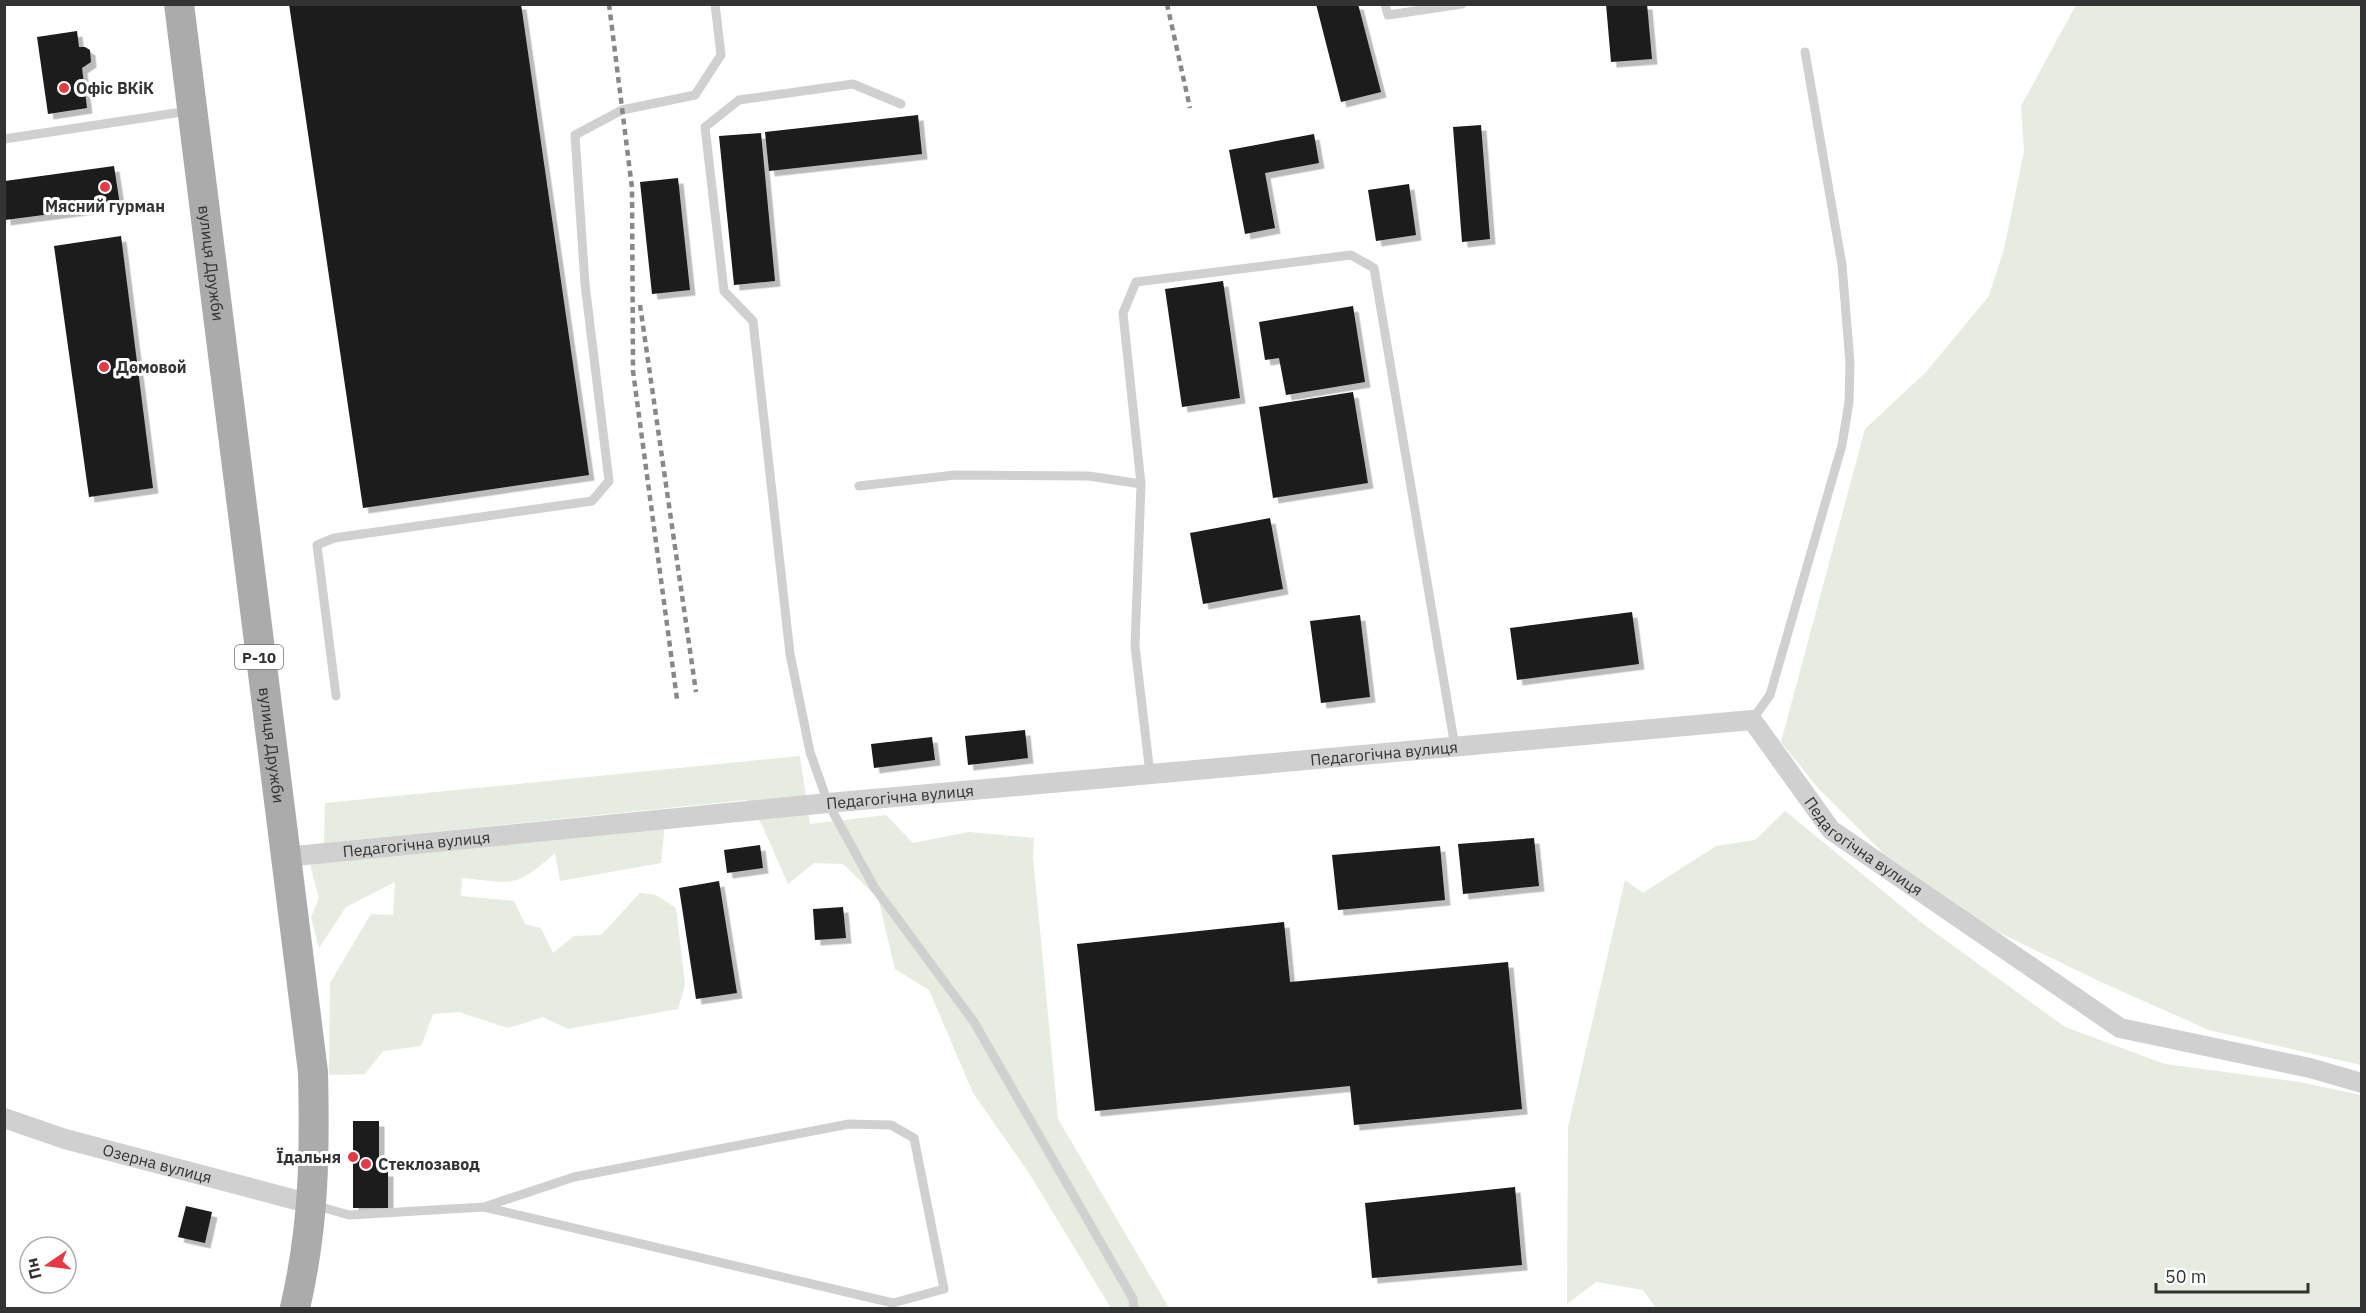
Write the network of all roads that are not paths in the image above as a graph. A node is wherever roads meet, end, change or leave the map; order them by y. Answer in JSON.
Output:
{"nodes":[{"id":1,"x":179,"y":4,"type":"edge"},
{"id":2,"x":715,"y":4,"type":"edge"},
{"id":3,"x":1385,"y":4,"type":"edge"},
{"id":4,"x":1462,"y":4,"type":"edge"},
{"id":5,"x":1804,"y":52,"type":"dead end"},
{"id":6,"x":901,"y":104,"type":"dead end"},
{"id":7,"x":192,"y":110,"type":"junction"},
{"id":8,"x":4,"y":139,"type":"edge"},
{"id":9,"x":1141,"y":484,"type":"junction"},
{"id":10,"x":859,"y":486,"type":"dead end"},
{"id":11,"x":336,"y":696,"type":"dead end"},
{"id":12,"x":1752,"y":720,"type":"junction"},
{"id":13,"x":1455,"y":747,"type":"junction"},
{"id":14,"x":1150,"y":774,"type":"junction"},
{"id":15,"x":828,"y":803,"type":"junction"},
{"id":16,"x":285,"y":857,"type":"junction"},
{"id":17,"x":2361,"y":1083,"type":"edge"},
{"id":18,"x":4,"y":1118,"type":"edge"},
{"id":19,"x":311,"y":1204,"type":"junction"},
{"id":20,"x":484,"y":1207,"type":"junction"},
{"id":21,"x":295,"y":1308,"type":"edge"},
{"id":22,"x":1134,"y":1308,"type":"edge"}],
"edges":[{"from":1,"to":7,"type":"main road","name":"вулиця Дружби","number":"Р-10"},
{"from":2,"to":11,"type":"lane"},
{"from":3,"to":4,"type":"lane"},
{"from":5,"to":12,"type":"lane"},
{"from":6,"to":15,"type":"lane"},
{"from":7,"to":8,"type":"lane"},
{"from":7,"to":16,"type":"main road","name":"вулиця Дружби","number":"Р-10"},
{"from":9,"to":10,"type":"lane"},
{"from":9,"to":13,"type":"lane"},
{"from":9,"to":14,"type":"lane"},
{"from":12,"to":13,"type":"street","name":"Педагогічна вулиця"},
{"from":12,"to":17,"type":"street","name":"Педагогічна вулиця"},
{"from":13,"to":14,"type":"street","name":"Педагогічна вулиця"},
{"from":14,"to":15,"type":"street","name":"Педагогічна вулиця"},
{"from":15,"to":16,"type":"street","name":"Педагогічна вулиця"},
{"from":15,"to":22,"type":"lane"},
{"from":16,"to":19,"type":"main road","name":"вулиця Дружби","number":"Р-10"},
{"from":18,"to":19,"type":"street","name":"Озерна вулиця"},
{"from":19,"to":20,"type":"lane"},
{"from":19,"to":21,"type":"main road","name":"вулиця Дружби","number":"Р-10"},
{"from":20,"to":20,"type":"lane"}]}
